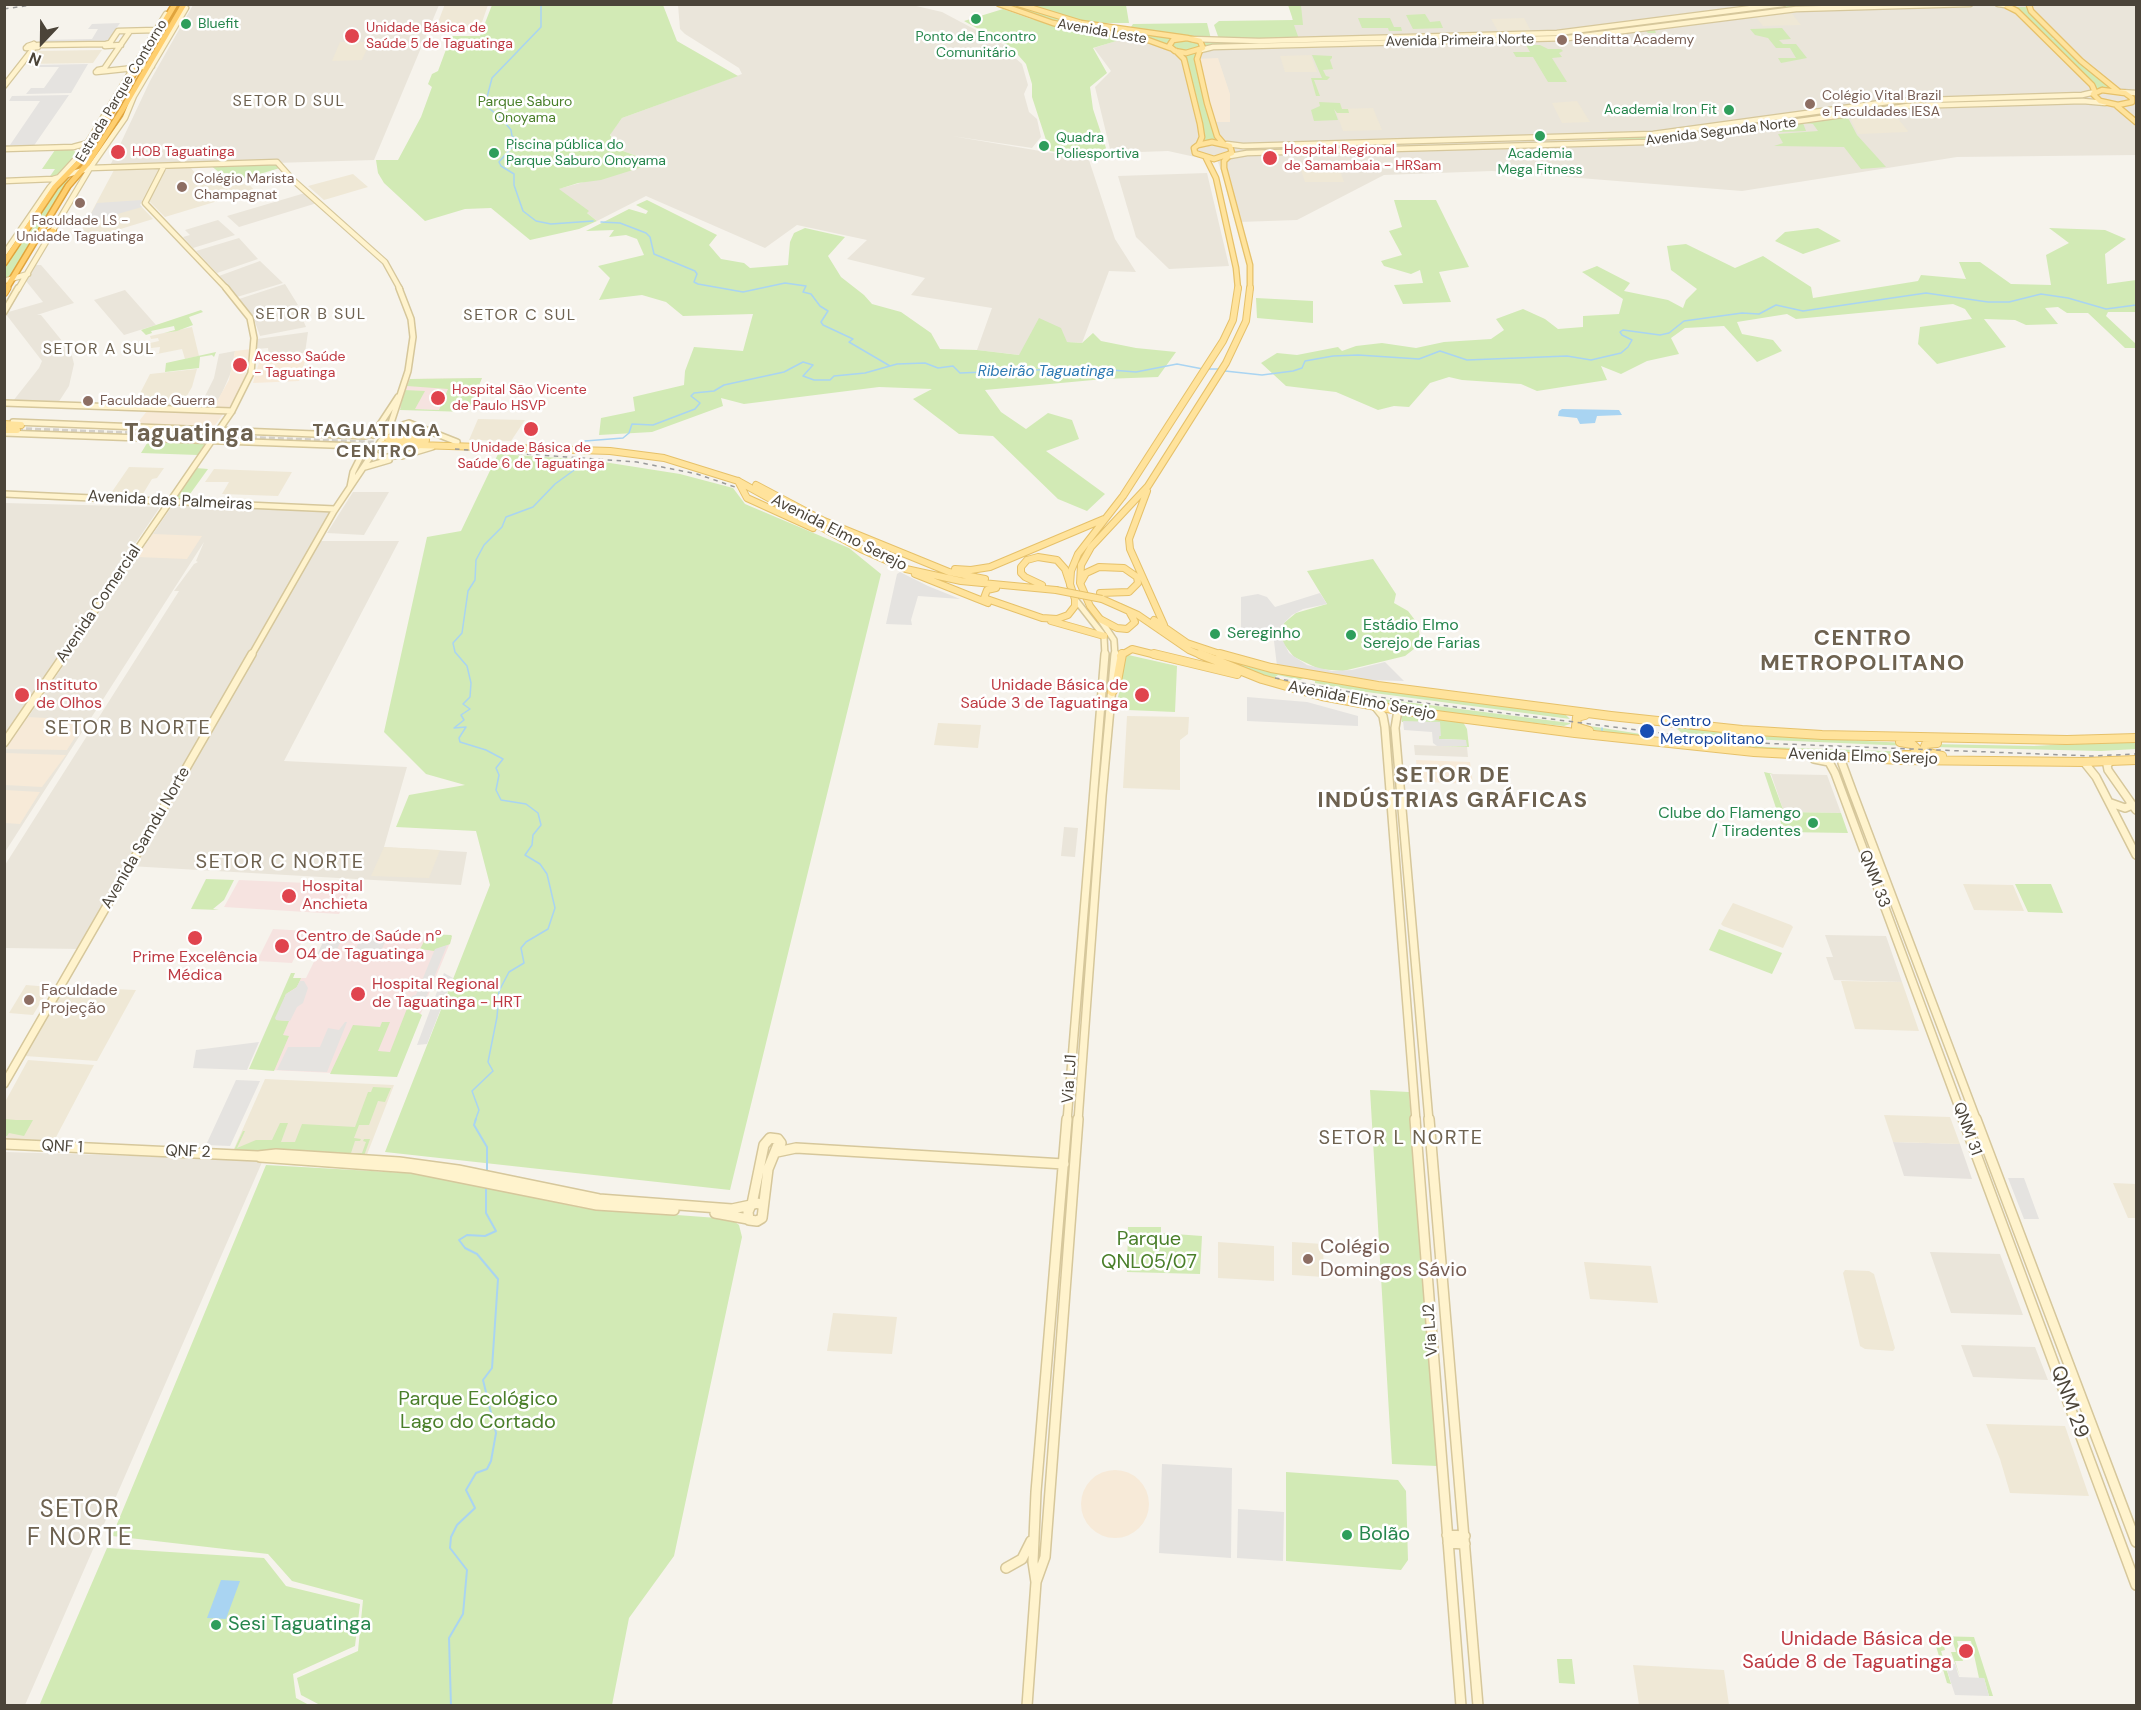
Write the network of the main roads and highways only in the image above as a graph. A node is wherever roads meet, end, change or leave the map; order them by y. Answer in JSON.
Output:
{"nodes":[{"id":1,"x":999,"y":4,"type":"edge"},
{"id":2,"x":1018,"y":4,"type":"edge"},
{"id":3,"x":1783,"y":4,"type":"edge"},
{"id":4,"x":1970,"y":4,"type":"edge"},
{"id":5,"x":1998,"y":4,"type":"edge"},
{"id":6,"x":1894,"y":5,"type":"edge"},
{"id":7,"x":1906,"y":5,"type":"edge"},
{"id":8,"x":2005,"y":5,"type":"edge"},
{"id":9,"x":2030,"y":5,"type":"edge"},
{"id":10,"x":172,"y":8,"type":"edge"},
{"id":11,"x":1756,"y":8,"type":"junction"},
{"id":12,"x":1730,"y":11,"type":"junction"},
{"id":13,"x":180,"y":13,"type":"edge"},
{"id":14,"x":1763,"y":13,"type":"junction"},
{"id":15,"x":1047,"y":15,"type":"junction"},
{"id":16,"x":1736,"y":16,"type":"junction"},
{"id":17,"x":1037,"y":19,"type":"junction"},
{"id":18,"x":1061,"y":19,"type":"junction"},
{"id":19,"x":164,"y":20,"type":"junction"},
{"id":20,"x":1053,"y":23,"type":"junction"},
{"id":21,"x":1596,"y":29,"type":"junction"},
{"id":22,"x":155,"y":31,"type":"junction"},
{"id":23,"x":130,"y":32,"type":"junction"},
{"id":24,"x":1507,"y":34,"type":"junction"},
{"id":25,"x":1539,"y":34,"type":"junction"},
{"id":26,"x":1604,"y":34,"type":"junction"},
{"id":27,"x":2043,"y":37,"type":"junction"},
{"id":28,"x":2057,"y":37,"type":"junction"},
{"id":29,"x":1189,"y":38,"type":"junction"},
{"id":30,"x":1365,"y":38,"type":"junction"},
{"id":31,"x":1303,"y":39,"type":"junction"},
{"id":32,"x":1542,"y":39,"type":"junction"},
{"id":33,"x":152,"y":40,"type":"junction"},
{"id":34,"x":1259,"y":40,"type":"junction"},
{"id":35,"x":1510,"y":40,"type":"junction"},
{"id":36,"x":1369,"y":44,"type":"junction"},
{"id":37,"x":114,"y":45,"type":"junction"},
{"id":38,"x":1306,"y":45,"type":"junction"},
{"id":39,"x":1261,"y":47,"type":"junction"},
{"id":40,"x":33,"y":48,"type":"junction"},
{"id":41,"x":163,"y":48,"type":"junction"},
{"id":42,"x":1170,"y":48,"type":"junction"},
{"id":43,"x":1201,"y":50,"type":"junction"},
{"id":44,"x":157,"y":51,"type":"junction"},
{"id":45,"x":1176,"y":51,"type":"junction"},
{"id":46,"x":150,"y":67,"type":"junction"},
{"id":47,"x":133,"y":69,"type":"junction"},
{"id":48,"x":4,"y":79,"type":"edge"},
{"id":49,"x":4,"y":86,"type":"edge"},
{"id":50,"x":125,"y":86,"type":"junction"},
{"id":51,"x":2119,"y":91,"type":"junction"},
{"id":52,"x":2095,"y":92,"type":"junction"},
{"id":53,"x":2136,"y":93,"type":"edge"},
{"id":54,"x":120,"y":98,"type":"junction"},
{"id":55,"x":1972,"y":98,"type":"junction"},
{"id":56,"x":113,"y":102,"type":"junction"},
{"id":57,"x":2132,"y":102,"type":"edge"},
{"id":58,"x":2104,"y":103,"type":"junction"},
{"id":59,"x":1977,"y":104,"type":"junction"},
{"id":60,"x":2113,"y":105,"type":"junction"},
{"id":61,"x":1856,"y":106,"type":"junction"},
{"id":62,"x":130,"y":109,"type":"junction"},
{"id":63,"x":1868,"y":111,"type":"junction"},
{"id":64,"x":121,"y":112,"type":"junction"},
{"id":65,"x":1813,"y":112,"type":"junction"},
{"id":66,"x":2136,"y":115,"type":"edge"},
{"id":67,"x":1821,"y":118,"type":"junction"},
{"id":68,"x":2136,"y":122,"type":"edge"},
{"id":69,"x":1607,"y":136,"type":"junction"},
{"id":70,"x":1583,"y":137,"type":"junction"},
{"id":71,"x":105,"y":142,"type":"junction"},
{"id":72,"x":1358,"y":142,"type":"junction"},
{"id":73,"x":88,"y":143,"type":"junction"},
{"id":74,"x":1333,"y":143,"type":"junction"},
{"id":75,"x":1611,"y":143,"type":"junction"},
{"id":76,"x":1199,"y":144,"type":"junction"},
{"id":77,"x":1225,"y":144,"type":"junction"},
{"id":78,"x":1587,"y":144,"type":"junction"},
{"id":79,"x":57,"y":149,"type":"junction"},
{"id":80,"x":1360,"y":149,"type":"junction"},
{"id":81,"x":4,"y":150,"type":"edge"},
{"id":82,"x":1334,"y":150,"type":"junction"},
{"id":83,"x":82,"y":152,"type":"junction"},
{"id":84,"x":1229,"y":156,"type":"junction"},
{"id":85,"x":1206,"y":158,"type":"junction"},
{"id":86,"x":164,"y":166,"type":"junction"},
{"id":87,"x":86,"y":169,"type":"junction"},
{"id":88,"x":63,"y":178,"type":"junction"},
{"id":89,"x":4,"y":182,"type":"edge"},
{"id":90,"x":81,"y":183,"type":"junction"},
{"id":91,"x":49,"y":184,"type":"junction"},
{"id":92,"x":34,"y":214,"type":"junction"},
{"id":93,"x":52,"y":231,"type":"junction"},
{"id":94,"x":37,"y":238,"type":"junction"},
{"id":95,"x":1246,"y":249,"type":"junction"},
{"id":96,"x":1232,"y":250,"type":"junction"},
{"id":97,"x":4,"y":254,"type":"edge"},
{"id":98,"x":4,"y":263,"type":"edge"},
{"id":99,"x":28,"y":274,"type":"junction"},
{"id":100,"x":8,"y":282,"type":"edge"},
{"id":101,"x":17,"y":291,"type":"junction"},
{"id":102,"x":4,"y":293,"type":"edge"},
{"id":103,"x":4,"y":312,"type":"edge"},
{"id":104,"x":399,"y":395,"type":"junction"},
{"id":105,"x":7,"y":403,"type":"edge"},
{"id":106,"x":232,"y":411,"type":"junction"},
{"id":107,"x":388,"y":411,"type":"junction"},
{"id":108,"x":396,"y":414,"type":"junction"},
{"id":109,"x":4,"y":423,"type":"edge"},
{"id":110,"x":389,"y":429,"type":"junction"},
{"id":111,"x":4,"y":431,"type":"edge"},
{"id":112,"x":219,"y":431,"type":"junction"},
{"id":113,"x":373,"y":436,"type":"junction"},
{"id":114,"x":213,"y":439,"type":"junction"},
{"id":115,"x":384,"y":440,"type":"junction"},
{"id":116,"x":457,"y":442,"type":"junction"},
{"id":117,"x":482,"y":447,"type":"junction"},
{"id":118,"x":365,"y":448,"type":"junction"},
{"id":119,"x":375,"y":453,"type":"junction"},
{"id":120,"x":406,"y":454,"type":"junction"},
{"id":121,"x":1150,"y":456,"type":"junction"},
{"id":122,"x":1163,"y":459,"type":"junction"},
{"id":123,"x":1144,"y":465,"type":"junction"},
{"id":124,"x":364,"y":468,"type":"junction"},
{"id":125,"x":1158,"y":468,"type":"junction"},
{"id":126,"x":738,"y":481,"type":"junction"},
{"id":127,"x":1148,"y":486,"type":"junction"},
{"id":128,"x":349,"y":490,"type":"junction"},
{"id":129,"x":7,"y":496,"type":"edge"},
{"id":130,"x":169,"y":503,"type":"junction"},
{"id":131,"x":335,"y":510,"type":"junction"},
{"id":132,"x":1108,"y":517,"type":"junction"},
{"id":133,"x":872,"y":540,"type":"junction"},
{"id":134,"x":861,"y":548,"type":"junction"},
{"id":135,"x":934,"y":566,"type":"junction"},
{"id":136,"x":906,"y":569,"type":"junction"},
{"id":137,"x":1080,"y":583,"type":"junction"},
{"id":138,"x":1042,"y":585,"type":"junction"},
{"id":139,"x":1070,"y":585,"type":"junction"},
{"id":140,"x":1013,"y":587,"type":"junction"},
{"id":141,"x":1056,"y":588,"type":"junction"},
{"id":142,"x":1100,"y":595,"type":"junction"},
{"id":143,"x":1075,"y":599,"type":"junction"},
{"id":144,"x":1124,"y":608,"type":"junction"},
{"id":145,"x":1100,"y":619,"type":"junction"},
{"id":146,"x":1165,"y":626,"type":"junction"},
{"id":147,"x":1104,"y":636,"type":"junction"},
{"id":148,"x":1103,"y":675,"type":"junction"},
{"id":149,"x":1113,"y":675,"type":"junction"},
{"id":150,"x":1288,"y":688,"type":"junction"},
{"id":151,"x":1108,"y":694,"type":"junction"},
{"id":152,"x":1375,"y":706,"type":"junction"},
{"id":153,"x":1558,"y":709,"type":"junction"},
{"id":154,"x":1398,"y":710,"type":"junction"},
{"id":155,"x":1611,"y":716,"type":"junction"},
{"id":156,"x":1511,"y":725,"type":"junction"},
{"id":157,"x":1693,"y":726,"type":"junction"},
{"id":158,"x":2136,"y":738,"type":"edge"},
{"id":159,"x":1634,"y":740,"type":"junction"},
{"id":160,"x":2067,"y":741,"type":"junction"},
{"id":161,"x":4,"y":743,"type":"edge"},
{"id":162,"x":1785,"y":754,"type":"junction"},
{"id":163,"x":1843,"y":757,"type":"junction"},
{"id":164,"x":1858,"y":758,"type":"junction"},
{"id":165,"x":2136,"y":760,"type":"edge"},
{"id":166,"x":2111,"y":761,"type":"junction"},
{"id":167,"x":2052,"y":762,"type":"junction"},
{"id":168,"x":2084,"y":762,"type":"junction"},
{"id":169,"x":1835,"y":773,"type":"junction"},
{"id":170,"x":1389,"y":783,"type":"junction"},
{"id":171,"x":1400,"y":787,"type":"junction"},
{"id":172,"x":2121,"y":789,"type":"junction"},
{"id":173,"x":2104,"y":791,"type":"junction"},
{"id":174,"x":1853,"y":794,"type":"junction"},
{"id":175,"x":2130,"y":802,"type":"junction"},
{"id":176,"x":2111,"y":803,"type":"junction"},
{"id":177,"x":2136,"y":810,"type":"edge"},
{"id":178,"x":1853,"y":822,"type":"junction"},
{"id":179,"x":1090,"y":824,"type":"junction"},
{"id":180,"x":1100,"y":825,"type":"junction"},
{"id":181,"x":1872,"y":843,"type":"junction"},
{"id":182,"x":2134,"y":844,"type":"edge"},
{"id":183,"x":1863,"y":850,"type":"junction"},
{"id":184,"x":2136,"y":855,"type":"edge"},
{"id":185,"x":1396,"y":865,"type":"junction"},
{"id":186,"x":1406,"y":866,"type":"junction"},
{"id":187,"x":1884,"y":874,"type":"junction"},
{"id":188,"x":1890,"y":920,"type":"junction"},
{"id":189,"x":1910,"y":943,"type":"junction"},
{"id":190,"x":1921,"y":1006,"type":"junction"},
{"id":191,"x":1408,"y":1020,"type":"junction"},
{"id":192,"x":1419,"y":1021,"type":"junction"},
{"id":193,"x":1940,"y":1023,"type":"junction"},
{"id":194,"x":1934,"y":1038,"type":"joint"},
{"id":195,"x":1937,"y":1049,"type":"junction"},
{"id":196,"x":1959,"y":1075,"type":"junction"},
{"id":197,"x":4,"y":1084,"type":"edge"},
{"id":198,"x":1068,"y":1106,"type":"junction"},
{"id":199,"x":1078,"y":1107,"type":"junction"},
{"id":200,"x":1067,"y":1116,"type":"junction"},
{"id":201,"x":1078,"y":1117,"type":"junction"},
{"id":202,"x":779,"y":1142,"type":"junction"},
{"id":203,"x":1972,"y":1143,"type":"junction"},
{"id":204,"x":4,"y":1144,"type":"edge"},
{"id":205,"x":796,"y":1148,"type":"junction"},
{"id":206,"x":119,"y":1150,"type":"joint"},
{"id":207,"x":763,"y":1153,"type":"junction"},
{"id":208,"x":776,"y":1153,"type":"junction"},
{"id":209,"x":1419,"y":1163,"type":"junction"},
{"id":210,"x":1064,"y":1164,"type":"junction"},
{"id":211,"x":1433,"y":1164,"type":"junction"},
{"id":212,"x":1997,"y":1173,"type":"junction"},
{"id":213,"x":493,"y":1181,"type":"junction"},
{"id":214,"x":751,"y":1205,"type":"junction"},
{"id":215,"x":762,"y":1205,"type":"junction"},
{"id":216,"x":748,"y":1219,"type":"junction"},
{"id":217,"x":2002,"y":1223,"type":"junction"},
{"id":218,"x":2028,"y":1257,"type":"junction"},
{"id":219,"x":1053,"y":1288,"type":"junction"},
{"id":220,"x":1065,"y":1292,"type":"junction"},
{"id":221,"x":1052,"y":1302,"type":"junction"},
{"id":222,"x":1064,"y":1304,"type":"junction"},
{"id":223,"x":2045,"y":1338,"type":"junction"},
{"id":224,"x":1435,"y":1383,"type":"junction"},
{"id":225,"x":1451,"y":1383,"type":"junction"},
{"id":226,"x":2077,"y":1384,"type":"junction"},
{"id":227,"x":2066,"y":1393,"type":"junction"},
{"id":228,"x":1044,"y":1395,"type":"junction"},
{"id":229,"x":1057,"y":1397,"type":"junction"},
{"id":230,"x":2092,"y":1425,"type":"junction"},
{"id":231,"x":1036,"y":1492,"type":"junction"},
{"id":232,"x":1049,"y":1493,"type":"junction"},
{"id":233,"x":2113,"y":1522,"type":"junction"},
{"id":234,"x":1033,"y":1535,"type":"junction"},
{"id":235,"x":1448,"y":1539,"type":"junction"},
{"id":236,"x":1465,"y":1540,"type":"junction"},
{"id":237,"x":2136,"y":1542,"type":"edge"},
{"id":238,"x":2136,"y":1551,"type":"edge"},
{"id":239,"x":1006,"y":1569,"type":"dead end"},
{"id":240,"x":1037,"y":1569,"type":"junction"},
{"id":241,"x":2136,"y":1585,"type":"edge"},
{"id":242,"x":1027,"y":1706,"type":"edge"},
{"id":243,"x":1461,"y":1706,"type":"edge"},
{"id":244,"x":1478,"y":1706,"type":"edge"}],
"edges":[{"from":1,"to":17,"type":"main road","name":"Avenida Leste"},
{"from":2,"to":15,"type":"main road","name":"Avenida Leste"},
{"from":3,"to":11,"type":"main road","name":"Avenida Primeira Norte"},
{"from":4,"to":7,"type":"main road","name":"Avenida Primeira Norte"},
{"from":5,"to":8,"type":"main road"},
{"from":6,"to":7,"type":"main road","name":"Avenida Primeira Norte"},
{"from":6,"to":14,"type":"main road","name":"Avenida Primeira Norte"},
{"from":8,"to":9,"type":"main road"},
{"from":8,"to":27,"type":"main road"},
{"from":9,"to":28,"type":"main road"},
{"from":10,"to":13,"type":"highway"},
{"from":10,"to":19,"type":"highway","name":"Estrada Parque Contorno"},
{"from":11,"to":12,"type":"main road","name":"Avenida Primeira Norte"},
{"from":11,"to":14,"type":"main road"},
{"from":12,"to":16,"type":"main road"},
{"from":12,"to":21,"type":"main road","name":"Avenida Primeira Norte"},
{"from":13,"to":41,"type":"main road"},
{"from":13,"to":44,"type":"highway","name":"Estrada Parque Contorno"},
{"from":14,"to":16,"type":"main road","name":"Avenida Primeira Norte"},
{"from":15,"to":17,"type":"main road"},
{"from":15,"to":18,"type":"main road","name":"Avenida Leste"},
{"from":16,"to":26,"type":"main road","name":"Avenida Primeira Norte"},
{"from":17,"to":20,"type":"main road","name":"Avenida Leste"},
{"from":18,"to":20,"type":"main road"},
{"from":18,"to":29,"type":"main road","name":"Avenida Leste"},
{"from":19,"to":22,"type":"main road"},
{"from":19,"to":33,"type":"highway","name":"Estrada Parque Contorno"},
{"from":20,"to":42,"type":"main road","name":"Avenida Leste"},
{"from":21,"to":25,"type":"main road","name":"Avenida Primeira Norte"},
{"from":21,"to":26,"type":"main road"},
{"from":22,"to":23,"type":"main road"},
{"from":22,"to":33,"type":"main road"},
{"from":23,"to":37,"type":"main road"},
{"from":23,"to":37,"type":"main road"},
{"from":24,"to":25,"type":"main road","name":"Avenida Primeira Norte"},
{"from":24,"to":30,"type":"main road","name":"Avenida Primeira Norte"},
{"from":24,"to":35,"type":"main road"},
{"from":25,"to":32,"type":"main road"},
{"from":26,"to":32,"type":"main road","name":"Avenida Primeira Norte"},
{"from":27,"to":28,"type":"main road"},
{"from":27,"to":52,"type":"main road"},
{"from":28,"to":51,"type":"main road"},
{"from":29,"to":34,"type":"main road","name":"Avenida Primeira Norte"},
{"from":29,"to":42,"type":"main road"},
{"from":29,"to":43,"type":"main road"},
{"from":30,"to":31,"type":"main road","name":"Avenida Primeira Norte"},
{"from":30,"to":36,"type":"main road"},
{"from":31,"to":34,"type":"main road","name":"Avenida Primeira Norte"},
{"from":31,"to":38,"type":"main road"},
{"from":32,"to":35,"type":"main road","name":"Avenida Primeira Norte"},
{"from":33,"to":47,"type":"highway","name":"Estrada Parque Contorno"},
{"from":34,"to":39,"type":"main road"},
{"from":35,"to":36,"type":"main road","name":"Avenida Primeira Norte"},
{"from":36,"to":38,"type":"main road","name":"Avenida Primeira Norte"},
{"from":37,"to":40,"type":"main road"},
{"from":37,"to":47,"type":"main road"},
{"from":38,"to":39,"type":"main road","name":"Avenida Primeira Norte"},
{"from":39,"to":43,"type":"main road","name":"Avenida Primeira Norte"},
{"from":40,"to":48,"type":"main road"},
{"from":40,"to":49,"type":"main road"},
{"from":41,"to":44,"type":"highway"},
{"from":41,"to":46,"type":"main road"},
{"from":42,"to":45,"type":"main road","name":"Avenida Leste"},
{"from":43,"to":45,"type":"main road"},
{"from":43,"to":77,"type":"main road"},
{"from":44,"to":46,"type":"highway","name":"Estrada Parque Contorno"},
{"from":45,"to":76,"type":"main road"},
{"from":46,"to":47,"type":"main road"},
{"from":46,"to":47,"type":"main road"},
{"from":46,"to":62,"type":"main road"},
{"from":46,"to":64,"type":"highway","name":"Estrada Parque Contorno"},
{"from":47,"to":50,"type":"highway","name":"Estrada Parque Contorno"},
{"from":50,"to":54,"type":"highway","name":"Estrada Parque Contorno"},
{"from":50,"to":56,"type":"main road"},
{"from":51,"to":52,"type":"main road"},
{"from":51,"to":53,"type":"main road"},
{"from":51,"to":57,"type":"main road"},
{"from":52,"to":55,"type":"main road","name":"Avenida Segunda Norte"},
{"from":52,"to":58,"type":"main road"},
{"from":54,"to":56,"type":"highway"},
{"from":54,"to":88,"type":"highway","name":"Estrada Parque Contorno"},
{"from":55,"to":59,"type":"main road"},
{"from":55,"to":61,"type":"main road","name":"Avenida Segunda Norte"},
{"from":56,"to":73,"type":"main road"},
{"from":57,"to":60,"type":"main road"},
{"from":57,"to":66,"type":"main road"},
{"from":58,"to":59,"type":"main road","name":"Avenida Segunda Norte"},
{"from":58,"to":60,"type":"main road"},
{"from":59,"to":63,"type":"main road","name":"Avenida Segunda Norte"},
{"from":60,"to":68,"type":"main road"},
{"from":61,"to":63,"type":"main road"},
{"from":61,"to":65,"type":"main road","name":"Avenida Segunda Norte"},
{"from":62,"to":64,"type":"highway"},
{"from":62,"to":71,"type":"main road"},
{"from":63,"to":67,"type":"main road","name":"Avenida Segunda Norte"},
{"from":64,"to":71,"type":"highway","name":"Estrada Parque Contorno"},
{"from":65,"to":67,"type":"main road"},
{"from":65,"to":69,"type":"main road","name":"Avenida Segunda Norte"},
{"from":67,"to":75,"type":"main road","name":"Avenida Segunda Norte"},
{"from":69,"to":70,"type":"main road","name":"Avenida Segunda Norte"},
{"from":69,"to":75,"type":"main road"},
{"from":70,"to":72,"type":"main road","name":"Avenida Segunda Norte"},
{"from":70,"to":78,"type":"main road"},
{"from":71,"to":87,"type":"highway","name":"Estrada Parque Contorno"},
{"from":72,"to":74,"type":"main road","name":"Avenida Segunda Norte"},
{"from":72,"to":80,"type":"main road"},
{"from":73,"to":79,"type":"main road"},
{"from":73,"to":83,"type":"main road"},
{"from":74,"to":77,"type":"main road","name":"Avenida Segunda Norte"},
{"from":74,"to":82,"type":"main road"},
{"from":75,"to":78,"type":"main road","name":"Avenida Segunda Norte"},
{"from":76,"to":77,"type":"main road"},
{"from":76,"to":85,"type":"main road"},
{"from":77,"to":84,"type":"main road"},
{"from":78,"to":80,"type":"main road","name":"Avenida Segunda Norte"},
{"from":79,"to":81,"type":"main road"},
{"from":79,"to":83,"type":"main road"},
{"from":80,"to":82,"type":"main road","name":"Avenida Segunda Norte"},
{"from":82,"to":84,"type":"main road","name":"Avenida Segunda Norte"},
{"from":83,"to":88,"type":"main road"},
{"from":84,"to":85,"type":"main road"},
{"from":84,"to":95,"type":"main road"},
{"from":85,"to":96,"type":"main road"},
{"from":86,"to":87,"type":"main road"},
{"from":86,"to":104,"type":"main road"},
{"from":86,"to":106,"type":"main road"},
{"from":87,"to":88,"type":"highway","name":"Estrada Parque Contorno"},
{"from":87,"to":90,"type":"main road"},
{"from":88,"to":89,"type":"main road"},
{"from":88,"to":90,"type":"main road"},
{"from":88,"to":91,"type":"main road"},
{"from":88,"to":92,"type":"highway","name":"Estrada Parque Contorno"},
{"from":88,"to":94,"type":"highway","name":"Estrada Parque Contorno"},
{"from":89,"to":91,"type":"main road"},
{"from":90,"to":93,"type":"main road"},
{"from":91,"to":92,"type":"main road"},
{"from":92,"to":97,"type":"main road"},
{"from":92,"to":98,"type":"highway","name":"Estrada Parque Contorno"},
{"from":93,"to":94,"type":"highway"},
{"from":93,"to":99,"type":"main road"},
{"from":94,"to":100,"type":"highway","name":"Estrada Parque Contorno"},
{"from":95,"to":96,"type":"main road"},
{"from":95,"to":122,"type":"main road"},
{"from":96,"to":121,"type":"main road"},
{"from":99,"to":100,"type":"main road"},
{"from":99,"to":101,"type":"main road"},
{"from":100,"to":101,"type":"main road"},
{"from":100,"to":102,"type":"highway","name":"Estrada Parque Contorno"},
{"from":101,"to":103,"type":"main road"},
{"from":104,"to":107,"type":"main road"},
{"from":104,"to":108,"type":"main road","name":"Avenida Samdu Norte"},
{"from":105,"to":106,"type":"main road"},
{"from":106,"to":112,"type":"main road"},
{"from":107,"to":108,"type":"main road"},
{"from":107,"to":113,"type":"main road"},
{"from":108,"to":110,"type":"main road","name":"Avenida Samdu Norte"},
{"from":109,"to":111,"type":"main road"},
{"from":109,"to":112,"type":"main road"},
{"from":110,"to":113,"type":"main road"},
{"from":110,"to":115,"type":"main road","name":"Avenida Samdu Norte"},
{"from":110,"to":116,"type":"main road"},
{"from":111,"to":114,"type":"main road"},
{"from":112,"to":113,"type":"main road"},
{"from":112,"to":114,"type":"main road"},
{"from":114,"to":118,"type":"main road"},
{"from":114,"to":130,"type":"main road","name":"Avenida Comercial"},
{"from":115,"to":116,"type":"main road","name":"Avenida Elmo Serejo"},
{"from":115,"to":117,"type":"main road","name":"Avenida Elmo Serejo"},
{"from":115,"to":119,"type":"main road","name":"Avenida Samdu Norte"},
{"from":116,"to":133,"type":"main road","name":"Avenida Elmo Serejo"},
{"from":117,"to":120,"type":"main road"},
{"from":117,"to":126,"type":"main road","name":"Avenida Elmo Serejo"},
{"from":118,"to":119,"type":"main road"},
{"from":118,"to":128,"type":"main road"},
{"from":119,"to":120,"type":"main road"},
{"from":119,"to":124,"type":"main road","name":"Avenida Samdu Norte"},
{"from":120,"to":124,"type":"main road"},
{"from":121,"to":122,"type":"main road"},
{"from":121,"to":123,"type":"main road"},
{"from":122,"to":125,"type":"main road"},
{"from":123,"to":125,"type":"main road"},
{"from":123,"to":132,"type":"main road"},
{"from":124,"to":128,"type":"main road","name":"Avenida Samdu Norte"},
{"from":125,"to":127,"type":"main road"},
{"from":126,"to":134,"type":"main road","name":"Avenida Elmo Serejo"},
{"from":126,"to":134,"type":"main road"},
{"from":127,"to":137,"type":"main road"},
{"from":127,"to":146,"type":"main road"},
{"from":128,"to":131,"type":"main road","name":"Avenida Samdu Norte"},
{"from":129,"to":130,"type":"main road","name":"Avenida das Palmeiras"},
{"from":130,"to":131,"type":"main road","name":"Avenida das Palmeiras"},
{"from":130,"to":161,"type":"main road","name":"Avenida Comercial"},
{"from":131,"to":197,"type":"main road","name":"Avenida Samdu Norte"},
{"from":132,"to":135,"type":"main road"},
{"from":132,"to":139,"type":"main road"},
{"from":133,"to":134,"type":"main road"},
{"from":133,"to":135,"type":"main road","name":"Avenida Elmo Serejo"},
{"from":134,"to":136,"type":"main road","name":"Avenida Elmo Serejo"},
{"from":135,"to":138,"type":"main road","name":"Avenida Elmo Serejo"},
{"from":136,"to":140,"type":"main road","name":"Avenida Elmo Serejo"},
{"from":136,"to":147,"type":"main road"},
{"from":137,"to":142,"type":"main road"},
{"from":137,"to":145,"type":"main road"},
{"from":138,"to":139,"type":"main road"},
{"from":138,"to":141,"type":"main road","name":"Avenida Elmo Serejo"},
{"from":139,"to":143,"type":"main road"},
{"from":140,"to":141,"type":"main road","name":"Avenida Elmo Serejo"},
{"from":140,"to":143,"type":"main road"},
{"from":141,"to":142,"type":"main road","name":"Avenida Elmo Serejo","bridge":true},
{"from":142,"to":144,"type":"main road","name":"Avenida Elmo Serejo"},
{"from":142,"to":146,"type":"main road","name":"Avenida Elmo Serejo"},
{"from":143,"to":147,"type":"main road"},
{"from":144,"to":145,"type":"main road"},
{"from":144,"to":150,"type":"main road","name":"Avenida Elmo Serejo"},
{"from":145,"to":149,"type":"main road","name":"Via LJ1"},
{"from":146,"to":153,"type":"main road","name":"Avenida Elmo Serejo"},
{"from":147,"to":148,"type":"main road","name":"Via LJ1"},
{"from":148,"to":149,"type":"main road"},
{"from":148,"to":151,"type":"main road","name":"Via LJ1"},
{"from":149,"to":151,"type":"main road","name":"Via LJ1"},
{"from":150,"to":151,"type":"main road"},
{"from":150,"to":152,"type":"main road","name":"Avenida Elmo Serejo"},
{"from":151,"to":179,"type":"main road","name":"Via LJ1"},
{"from":151,"to":180,"type":"main road","name":"Via LJ1"},
{"from":152,"to":154,"type":"main road","name":"Avenida Elmo Serejo"},
{"from":152,"to":170,"type":"main road","name":"Via LJ2"},
{"from":153,"to":155,"type":"main road","name":"Avenida Elmo Serejo"},
{"from":153,"to":156,"type":"main road"},
{"from":154,"to":156,"type":"main road","name":"Avenida Elmo Serejo"},
{"from":154,"to":171,"type":"main road","name":"Via LJ2"},
{"from":155,"to":157,"type":"main road","name":"Avenida Elmo Serejo"},
{"from":155,"to":159,"type":"main road"},
{"from":156,"to":159,"type":"main road","name":"Avenida Elmo Serejo"},
{"from":157,"to":160,"type":"main road","name":"Avenida Elmo Serejo"},
{"from":157,"to":164,"type":"main road"},
{"from":158,"to":160,"type":"main road","name":"Avenida Elmo Serejo"},
{"from":159,"to":162,"type":"main road","name":"Avenida Elmo Serejo"},
{"from":160,"to":167,"type":"main road"},
{"from":162,"to":163,"type":"main road","name":"Avenida Elmo Serejo"},
{"from":162,"to":169,"type":"main road"},
{"from":163,"to":164,"type":"main road","name":"Avenida Elmo Serejo"},
{"from":163,"to":174,"type":"main road"},
{"from":164,"to":167,"type":"main road","name":"Avenida Elmo Serejo"},
{"from":165,"to":166,"type":"main road","name":"Avenida Elmo Serejo"},
{"from":166,"to":168,"type":"main road","name":"Avenida Elmo Serejo"},
{"from":166,"to":172,"type":"main road"},
{"from":167,"to":168,"type":"main road","name":"Avenida Elmo Serejo"},
{"from":168,"to":173,"type":"main road"},
{"from":169,"to":174,"type":"main road"},
{"from":169,"to":178,"type":"main road","name":"QNM 33"},
{"from":170,"to":171,"type":"main road"},
{"from":170,"to":185,"type":"main road","name":"Via LJ2"},
{"from":171,"to":186,"type":"main road","name":"Via LJ2"},
{"from":172,"to":173,"type":"main road"},
{"from":172,"to":175,"type":"main road"},
{"from":173,"to":176,"type":"main road"},
{"from":174,"to":181,"type":"main road"},
{"from":175,"to":176,"type":"main road"},
{"from":175,"to":177,"type":"main road"},
{"from":176,"to":182,"type":"main road"},
{"from":178,"to":181,"type":"main road"},
{"from":178,"to":183,"type":"main road","name":"QNM 33"},
{"from":179,"to":180,"type":"main road"},
{"from":179,"to":198,"type":"main road","name":"Via LJ1"},
{"from":180,"to":199,"type":"main road","name":"Via LJ1"},
{"from":181,"to":187,"type":"main road"},
{"from":182,"to":184,"type":"main road"},
{"from":183,"to":187,"type":"main road"},
{"from":183,"to":188,"type":"main road","name":"QNM 33"},
{"from":185,"to":186,"type":"main road"},
{"from":185,"to":191,"type":"main road","name":"Via LJ2"},
{"from":186,"to":192,"type":"main road","name":"Via LJ2"},
{"from":187,"to":189,"type":"main road"},
{"from":188,"to":189,"type":"main road"},
{"from":188,"to":190,"type":"main road","name":"QNM 33"},
{"from":189,"to":193,"type":"main road"},
{"from":190,"to":193,"type":"main road"},
{"from":190,"to":194,"type":"main road","name":"QNM 33"},
{"from":191,"to":192,"type":"main road"},
{"from":191,"to":209,"type":"main road","name":"Via LJ2"},
{"from":192,"to":211,"type":"main road","name":"Via LJ2"},
{"from":193,"to":196,"type":"main road"},
{"from":194,"to":195,"type":"main road","name":"QNM 31"},
{"from":195,"to":196,"type":"main road"},
{"from":195,"to":203,"type":"main road","name":"QNM 31"},
{"from":196,"to":212,"type":"main road"},
{"from":198,"to":199,"type":"main road"},
{"from":198,"to":200,"type":"main road","name":"Via LJ1"},
{"from":199,"to":201,"type":"main road","name":"Via LJ1"},
{"from":200,"to":201,"type":"main road"},
{"from":200,"to":210,"type":"main road","name":"Via LJ1"},
{"from":201,"to":220,"type":"main road","name":"Via LJ1"},
{"from":202,"to":205,"type":"main road"},
{"from":202,"to":207,"type":"main road"},
{"from":202,"to":208,"type":"main road"},
{"from":203,"to":212,"type":"main road"},
{"from":203,"to":217,"type":"main road","name":"QNM 31"},
{"from":204,"to":206,"type":"main road","name":"QNF 1"},
{"from":205,"to":208,"type":"main road"},
{"from":205,"to":210,"type":"main road"},
{"from":206,"to":213,"type":"main road","name":"QNF 2"},
{"from":207,"to":208,"type":"main road"},
{"from":207,"to":214,"type":"main road"},
{"from":208,"to":215,"type":"main road"},
{"from":209,"to":211,"type":"main road"},
{"from":209,"to":224,"type":"main road","name":"Via LJ2"},
{"from":210,"to":219,"type":"main road","name":"Via LJ1"},
{"from":211,"to":225,"type":"main road","name":"Via LJ2"},
{"from":212,"to":218,"type":"main road"},
{"from":213,"to":214,"type":"main road"},
{"from":213,"to":216,"type":"main road"},
{"from":214,"to":215,"type":"main road"},
{"from":214,"to":216,"type":"main road"},
{"from":215,"to":216,"type":"main road"},
{"from":217,"to":218,"type":"main road"},
{"from":217,"to":223,"type":"main road","name":"QNM 29"},
{"from":218,"to":226,"type":"main road"},
{"from":219,"to":220,"type":"main road"},
{"from":219,"to":221,"type":"main road","name":"Via LJ1"},
{"from":220,"to":222,"type":"main road","name":"Via LJ1"},
{"from":221,"to":222,"type":"main road"},
{"from":221,"to":228,"type":"main road","name":"Via LJ1"},
{"from":222,"to":229,"type":"main road","name":"Via LJ1"},
{"from":223,"to":226,"type":"main road"},
{"from":223,"to":227,"type":"main road","name":"QNM 29"},
{"from":224,"to":225,"type":"main road"},
{"from":224,"to":235,"type":"main road","name":"Via LJ2"},
{"from":225,"to":236,"type":"main road","name":"Via LJ2"},
{"from":226,"to":230,"type":"main road"},
{"from":227,"to":230,"type":"main road"},
{"from":227,"to":233,"type":"main road","name":"QNM 29"},
{"from":228,"to":229,"type":"main road"},
{"from":228,"to":231,"type":"main road","name":"Via LJ1"},
{"from":229,"to":232,"type":"main road","name":"Via LJ1"},
{"from":230,"to":237,"type":"main road"},
{"from":231,"to":232,"type":"main road"},
{"from":231,"to":234,"type":"main road","name":"Via LJ1"},
{"from":232,"to":240,"type":"main road","name":"Via LJ1"},
{"from":233,"to":238,"type":"main road"},
{"from":233,"to":241,"type":"main road","name":"QNM 29"},
{"from":234,"to":239,"type":"main road"},
{"from":234,"to":240,"type":"main road","name":"Via LJ1"},
{"from":235,"to":236,"type":"main road"},
{"from":235,"to":243,"type":"main road","name":"Via LJ2"},
{"from":236,"to":244,"type":"main road","name":"Via LJ2"},
{"from":240,"to":242,"type":"main road"}]}
